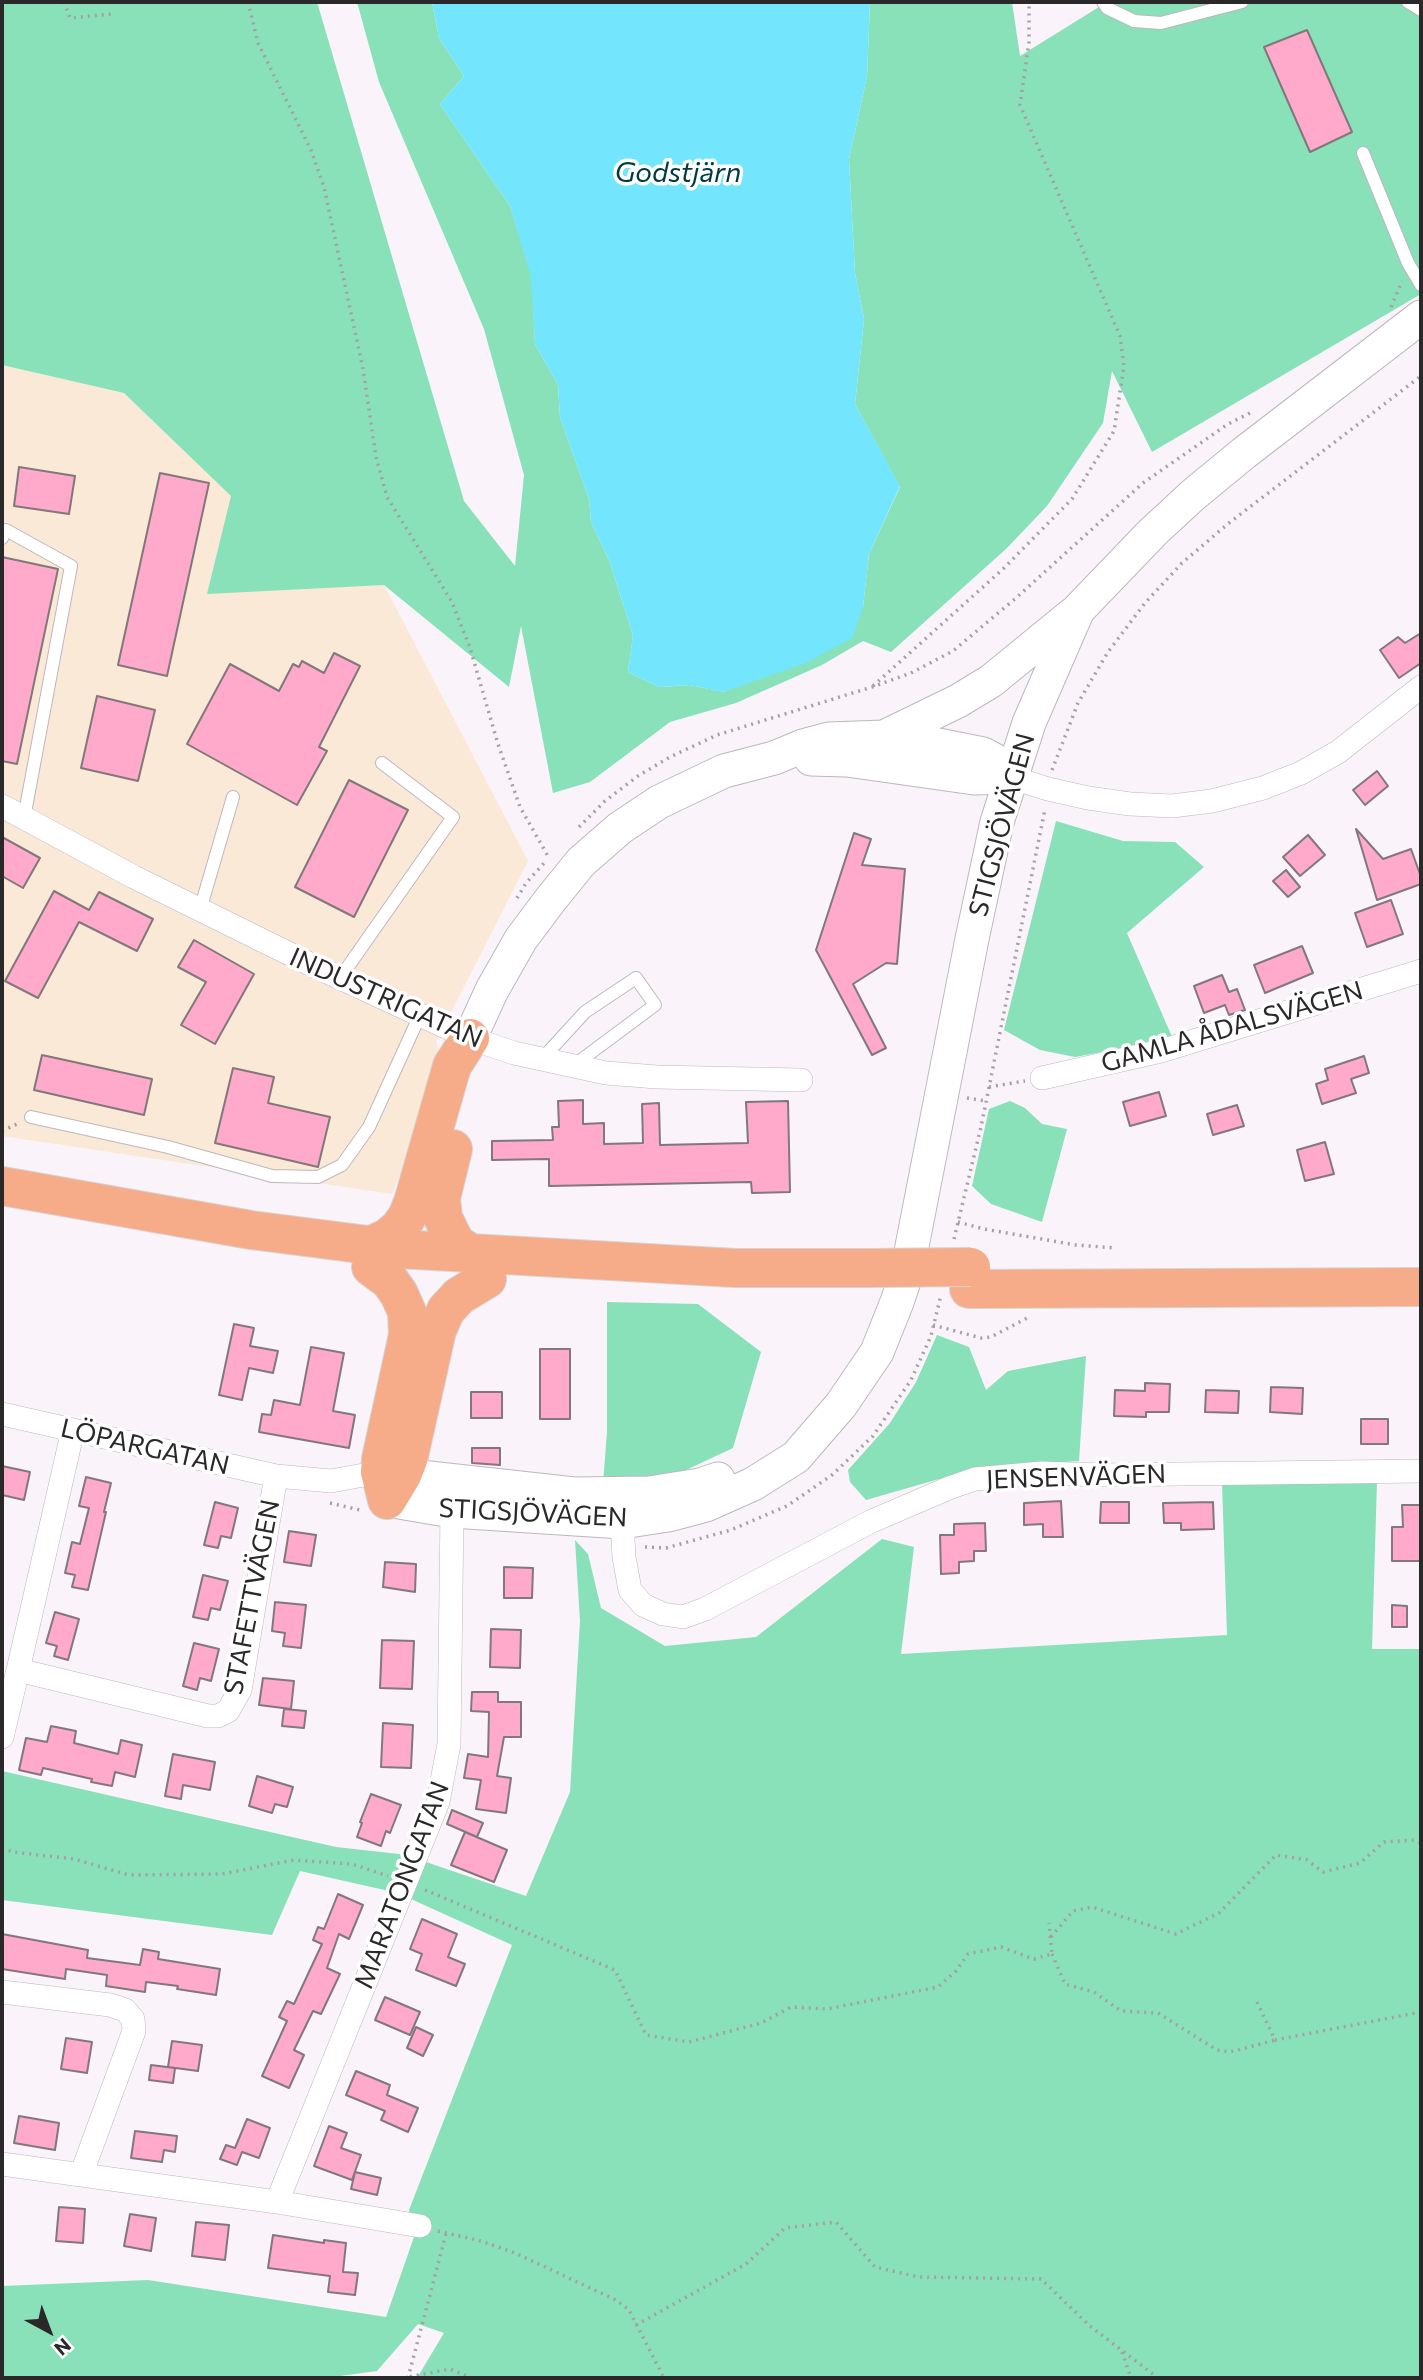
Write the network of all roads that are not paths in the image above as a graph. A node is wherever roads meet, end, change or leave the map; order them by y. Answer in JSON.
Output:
{"nodes":[{"id":1,"x":1103,"y":2,"type":"edge"},
{"id":2,"x":1242,"y":2,"type":"edge"},
{"id":3,"x":1408,"y":2,"type":"edge"},
{"id":4,"x":1421,"y":10,"type":"edge"},
{"id":5,"x":1363,"y":153,"type":"dead end"},
{"id":6,"x":1421,"y":285,"type":"edge"},
{"id":7,"x":1421,"y":317,"type":"edge"},
{"id":8,"x":2,"y":538,"type":"edge"},
{"id":9,"x":1078,"y":610,"type":"junction"},
{"id":10,"x":1421,"y":687,"type":"edge"},
{"id":11,"x":884,"y":737,"type":"junction"},
{"id":12,"x":774,"y":758,"type":"junction"},
{"id":13,"x":382,"y":763,"type":"dead end"},
{"id":14,"x":1010,"y":777,"type":"junction"},
{"id":15,"x":233,"y":797,"type":"dead end"},
{"id":16,"x":2,"y":806,"type":"edge"},
{"id":17,"x":24,"y":818,"type":"junction"},
{"id":18,"x":200,"y":910,"type":"junction"},
{"id":19,"x":1421,"y":971,"type":"edge"},
{"id":20,"x":340,"y":978,"type":"junction"},
{"id":21,"x":419,"y":1015,"type":"junction"},
{"id":22,"x":470,"y":1038,"type":"junction"},
{"id":23,"x":541,"y":1060,"type":"junction"},
{"id":24,"x":572,"y":1067,"type":"junction"},
{"id":25,"x":1041,"y":1078,"type":"road end"},
{"id":26,"x":802,"y":1080,"type":"dead end"},
{"id":27,"x":32,"y":1117,"type":"dead end"},
{"id":28,"x":2,"y":1186,"type":"edge"},
{"id":29,"x":2,"y":1208,"type":"edge"},
{"id":30,"x":370,"y":1257,"type":"junction"},
{"id":31,"x":1421,"y":1261,"type":"edge"},
{"id":32,"x":479,"y":1266,"type":"junction"},
{"id":33,"x":958,"y":1272,"type":"junction"},
{"id":34,"x":1421,"y":1287,"type":"edge"},
{"id":35,"x":2,"y":1414,"type":"edge"},
{"id":36,"x":821,"y":1429,"type":"junction"},
{"id":37,"x":73,"y":1430,"type":"junction"},
{"id":38,"x":1421,"y":1471,"type":"edge"},
{"id":39,"x":276,"y":1476,"type":"junction"},
{"id":40,"x":390,"y":1482,"type":"junction"},
{"id":41,"x":452,"y":1511,"type":"junction"},
{"id":42,"x":622,"y":1532,"type":"junction"},
{"id":43,"x":18,"y":1670,"type":"junction"},
{"id":44,"x":2,"y":1737,"type":"edge"},
{"id":45,"x":2,"y":1992,"type":"edge"},
{"id":46,"x":2,"y":2165,"type":"edge"},
{"id":47,"x":81,"y":2175,"type":"junction"},
{"id":48,"x":277,"y":2202,"type":"junction"},
{"id":49,"x":420,"y":2226,"type":"dead end"}],
"edges":[{"from":1,"to":2,"type":"lane"},
{"from":3,"to":4,"type":"lane"},
{"from":5,"to":6,"type":"lane"},
{"from":7,"to":9,"type":"main road","name":"STIGSJÖVÄGEN"},
{"from":8,"to":17,"type":"lane"},
{"from":9,"to":11,"type":"main road"},
{"from":9,"to":14,"type":"main road","name":"STIGSJÖVÄGEN"},
{"from":10,"to":14,"type":"street"},
{"from":11,"to":12,"type":"main road"},
{"from":11,"to":14,"type":"main road"},
{"from":12,"to":14,"type":"main road"},
{"from":12,"to":22,"type":"main road"},
{"from":13,"to":20,"type":"lane"},
{"from":14,"to":36,"type":"main road","name":"STIGSJÖVÄGEN"},
{"from":15,"to":18,"type":"lane"},
{"from":16,"to":17,"type":"street","name":"INDUSTRIGATAN"},
{"from":17,"to":18,"type":"street","name":"INDUSTRIGATAN"},
{"from":18,"to":20,"type":"street","name":"INDUSTRIGATAN"},
{"from":19,"to":25,"type":"street","name":"GAMLA ÅDALSVÄGEN"},
{"from":20,"to":21,"type":"street","name":"INDUSTRIGATAN"},
{"from":21,"to":22,"type":"street","name":"INDUSTRIGATAN"},
{"from":21,"to":27,"type":"lane"},
{"from":22,"to":23,"type":"street","name":"INDUSTRIGATAN"},
{"from":22,"to":30,"type":"highway"},
{"from":22,"to":32,"type":"highway"},
{"from":23,"to":24,"type":"street","name":"INDUSTRIGATAN"},
{"from":23,"to":24,"type":"lane"},
{"from":24,"to":26,"type":"street","name":"INDUSTRIGATAN"},
{"from":28,"to":30,"type":"highway"},
{"from":29,"to":30,"type":"highway"},
{"from":30,"to":32,"type":"highway"},
{"from":30,"to":40,"type":"highway"},
{"from":31,"to":33,"type":"highway"},
{"from":32,"to":33,"type":"highway","bridge":true},
{"from":32,"to":40,"type":"highway"},
{"from":33,"to":34,"type":"highway"},
{"from":35,"to":37,"type":"street","name":"LÖPARGATAN"},
{"from":36,"to":40,"type":"main road","name":"STIGSJÖVÄGEN"},
{"from":36,"to":42,"type":"main road","name":"STIGSJÖVÄGEN"},
{"from":37,"to":39,"type":"street","name":"LÖPARGATAN"},
{"from":37,"to":43,"type":"street"},
{"from":38,"to":42,"type":"street","name":"JENSENVÄGEN"},
{"from":39,"to":40,"type":"street","name":"LÖPARGATAN"},
{"from":39,"to":43,"type":"street","name":"STAFETTVÄGEN"},
{"from":40,"to":41,"type":"main road","name":"STIGSJÖVÄGEN"},
{"from":41,"to":42,"type":"main road","name":"STIGSJÖVÄGEN"},
{"from":41,"to":48,"type":"street","name":"MARATONGATAN"},
{"from":43,"to":44,"type":"street"},
{"from":45,"to":47,"type":"street"},
{"from":46,"to":47,"type":"street"},
{"from":47,"to":48,"type":"street"},
{"from":48,"to":49,"type":"street"}]}
